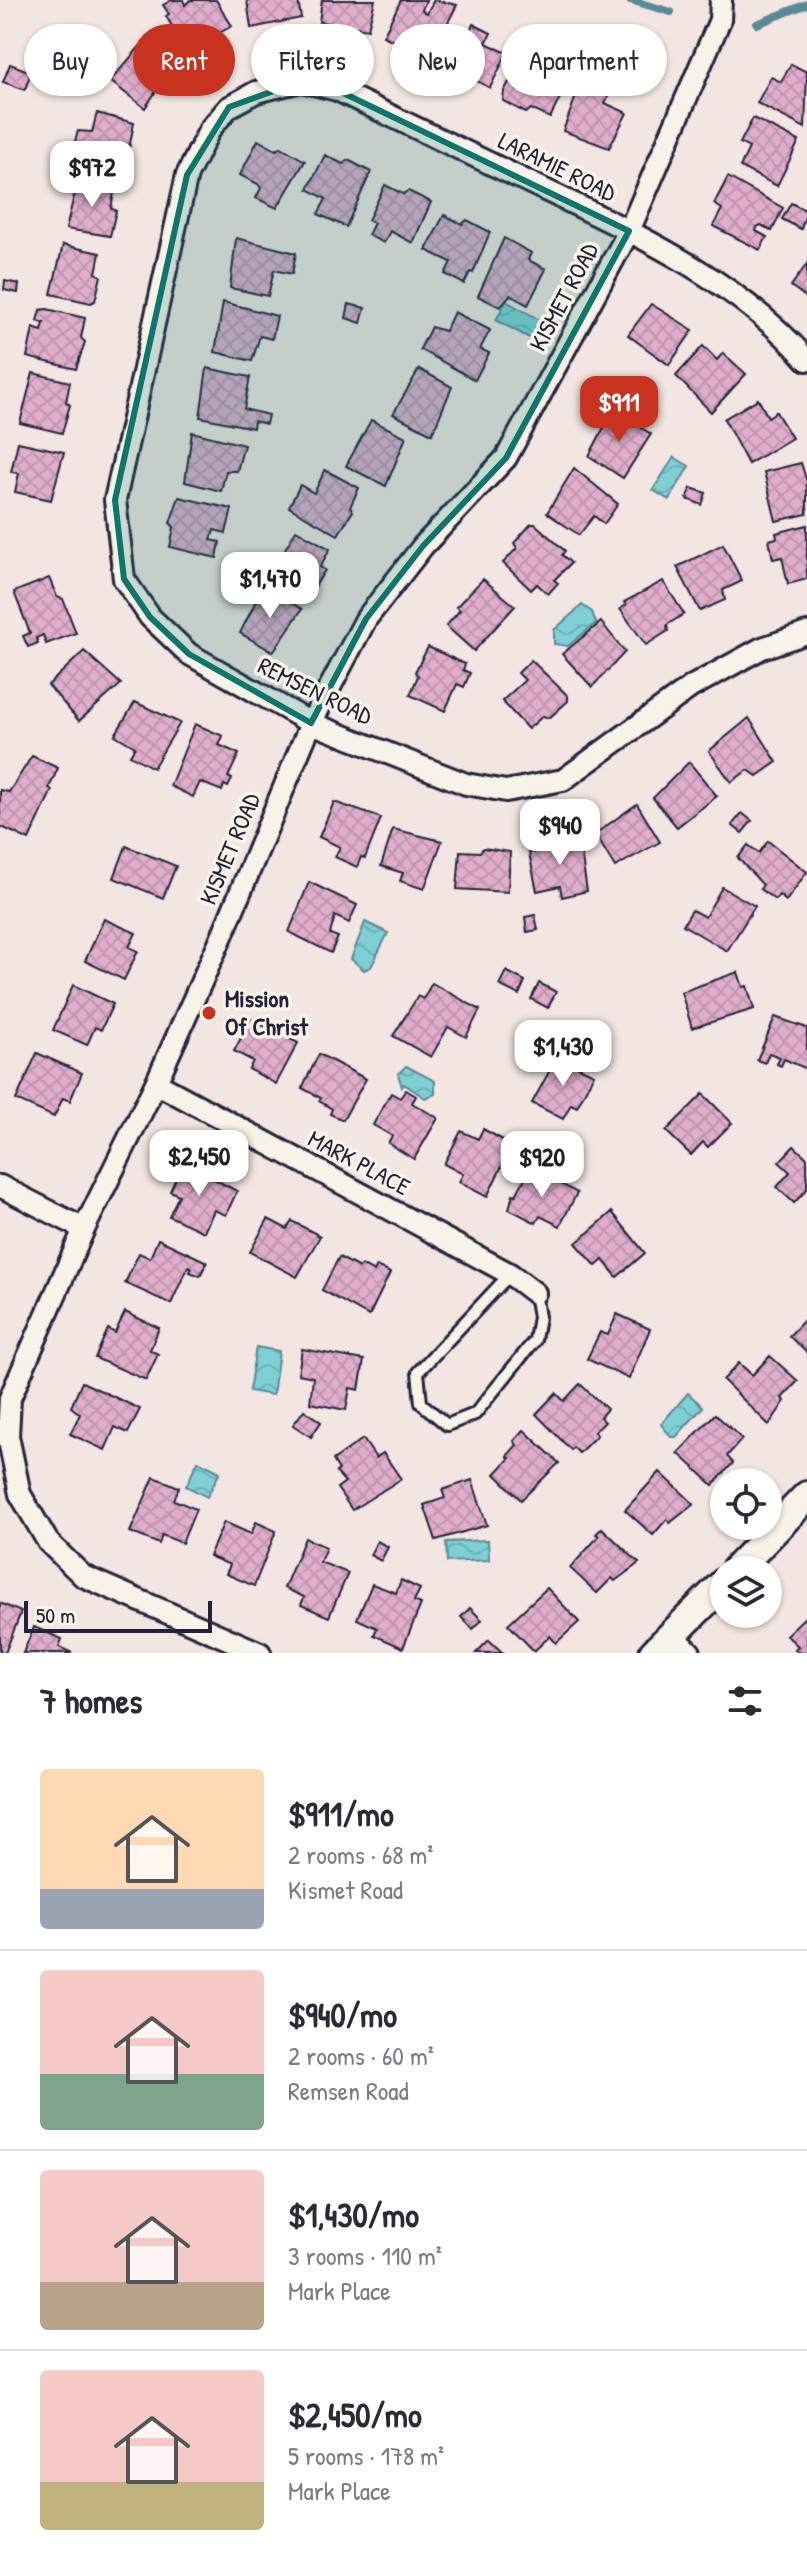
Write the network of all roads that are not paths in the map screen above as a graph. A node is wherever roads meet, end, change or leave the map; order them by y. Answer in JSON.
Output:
{"nodes":[{"id":1,"x":721,"y":0,"type":"edge"},
{"id":2,"x":251,"y":95,"type":"edge"},
{"id":3,"x":349,"y":96,"type":"edge"},
{"id":4,"x":629,"y":231,"type":"junction"},
{"id":5,"x":807,"y":360,"type":"edge"},
{"id":6,"x":807,"y":633,"type":"edge"},
{"id":7,"x":311,"y":723,"type":"junction"},
{"id":8,"x":156,"y":1083,"type":"junction"},
{"id":9,"x":0,"y":1186,"type":"edge"},
{"id":10,"x":84,"y":1229,"type":"junction"},
{"id":11,"x":510,"y":1274,"type":"junction"},
{"id":12,"x":535,"y":1293,"type":"joint"},
{"id":13,"x":4,"y":1436,"type":"edge"},
{"id":14,"x":807,"y":1496,"type":"edge"},
{"id":15,"x":749,"y":1556,"type":"edge"},
{"id":16,"x":710,"y":1600,"type":"edge"},
{"id":17,"x":671,"y":1648,"type":"edge"},
{"id":18,"x":260,"y":1653,"type":"edge"}],
"edges":[{"from":1,"to":4,"type":"street","name":"KISMET ROAD"},
{"from":2,"to":7,"type":"street","name":"REMSEN ROAD"},
{"from":3,"to":4,"type":"street","name":"LARAMIE ROAD"},
{"from":4,"to":5,"type":"street","name":"LARAMIE ROAD"},
{"from":4,"to":7,"type":"street","name":"KISMET ROAD"},
{"from":6,"to":7,"type":"street","name":"REMSEN ROAD"},
{"from":7,"to":8,"type":"street","name":"KISMET ROAD"},
{"from":8,"to":10,"type":"street","name":"KISMET ROAD"},
{"from":8,"to":11,"type":"street","name":"MARK PLACE"},
{"from":9,"to":10,"type":"street"},
{"from":10,"to":13,"type":"street","name":"KISMET ROAD"},
{"from":11,"to":12,"type":"street","name":"MARK PLACE"},
{"from":11,"to":12,"type":"lane"},
{"from":13,"to":18,"type":"street","name":"KISMET ROAD"},
{"from":14,"to":15,"type":"main road"},
{"from":16,"to":17,"type":"main road"}]}
